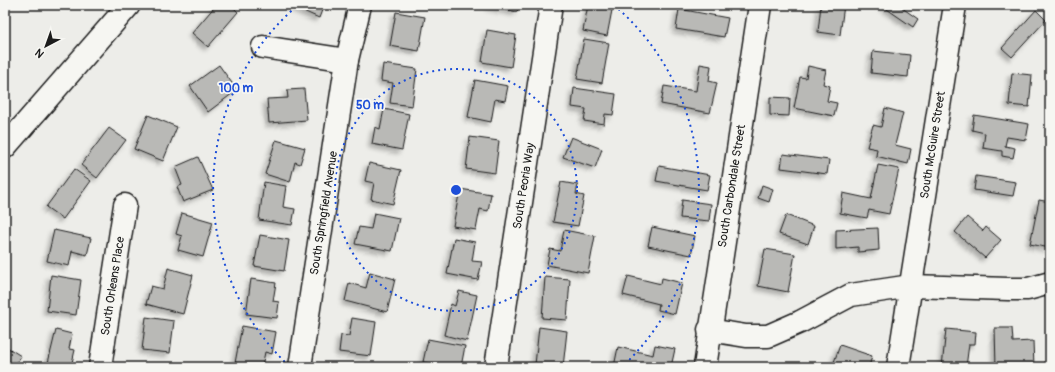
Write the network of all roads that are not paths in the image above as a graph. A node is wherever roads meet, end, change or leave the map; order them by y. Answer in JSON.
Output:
{"nodes":[{"id":1,"x":129,"y":5,"type":"edge"},
{"id":2,"x":360,"y":5,"type":"edge"},
{"id":3,"x":551,"y":5,"type":"edge"},
{"id":4,"x":760,"y":5,"type":"edge"},
{"id":5,"x":955,"y":5,"type":"edge"},
{"id":6,"x":263,"y":47,"type":"dead end"},
{"id":7,"x":348,"y":60,"type":"junction"},
{"id":8,"x":5,"y":147,"type":"edge"},
{"id":9,"x":125,"y":205,"type":"dead end"},
{"id":10,"x":1050,"y":283,"type":"edge"},
{"id":11,"x":911,"y":286,"type":"junction"},
{"id":12,"x":709,"y":330,"type":"junction"},
{"id":13,"x":100,"y":367,"type":"edge"},
{"id":14,"x":300,"y":367,"type":"edge"},
{"id":15,"x":496,"y":367,"type":"edge"},
{"id":16,"x":705,"y":367,"type":"edge"},
{"id":17,"x":898,"y":367,"type":"edge"}],
"edges":[{"from":1,"to":8,"type":"street"},
{"from":2,"to":7,"type":"street","name":"South Springfield Avenue"},
{"from":3,"to":15,"type":"street","name":"South Peoria Way"},
{"from":4,"to":12,"type":"street","name":"South Carbondale Street"},
{"from":5,"to":11,"type":"street","name":"South McGuire Street"},
{"from":6,"to":7,"type":"street"},
{"from":7,"to":14,"type":"street","name":"South Springfield Avenue"},
{"from":9,"to":13,"type":"street","name":"South Orleans Place"},
{"from":10,"to":11,"type":"street"},
{"from":11,"to":12,"type":"street"},
{"from":11,"to":17,"type":"street","name":"South McGuire Street"},
{"from":12,"to":16,"type":"street","name":"South Carbondale Street"}]}
